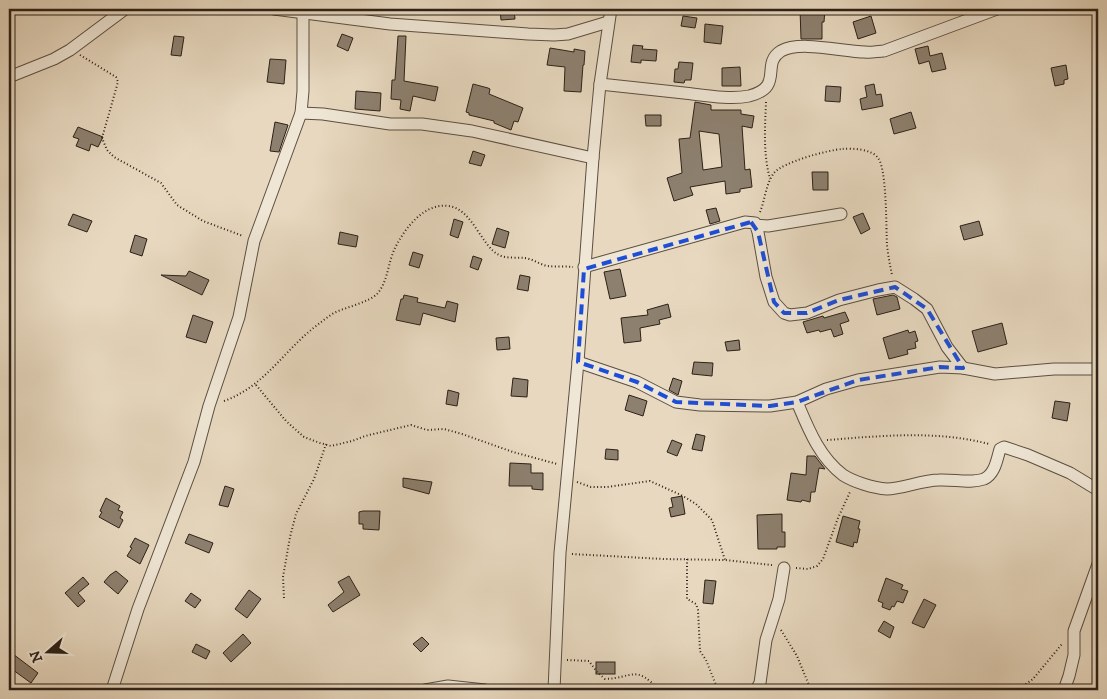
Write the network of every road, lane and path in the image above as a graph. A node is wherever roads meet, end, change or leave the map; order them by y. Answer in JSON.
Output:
{"nodes":[{"id":1,"x":125,"y":9,"type":"edge"},
{"id":2,"x":274,"y":9,"type":"edge"},
{"id":3,"x":611,"y":9,"type":"edge"},
{"id":4,"x":997,"y":9,"type":"edge"},
{"id":5,"x":304,"y":10,"type":"edge"},
{"id":6,"x":608,"y":22,"type":"junction"},
{"id":7,"x":70,"y":50,"type":"junction"},
{"id":8,"x":9,"y":77,"type":"edge"},
{"id":9,"x":600,"y":84,"type":"junction"},
{"id":10,"x":767,"y":87,"type":"junction"},
{"id":11,"x":301,"y":113,"type":"junction"},
{"id":12,"x":592,"y":158,"type":"junction"},
{"id":13,"x":770,"y":179,"type":"junction"},
{"id":14,"x":841,"y":214,"type":"dead end"},
{"id":15,"x":755,"y":224,"type":"junction"},
{"id":16,"x":254,"y":241,"type":"junction"},
{"id":17,"x":584,"y":268,"type":"junction"},
{"id":18,"x":894,"y":287,"type":"junction"},
{"id":19,"x":578,"y":362,"type":"junction"},
{"id":20,"x":963,"y":368,"type":"junction"},
{"id":21,"x":1098,"y":369,"type":"edge"},
{"id":22,"x":256,"y":384,"type":"junction"},
{"id":23,"x":797,"y":402,"type":"junction"},
{"id":24,"x":210,"y":406,"type":"junction"},
{"id":25,"x":814,"y":441,"type":"junction"},
{"id":26,"x":326,"y":444,"type":"junction"},
{"id":27,"x":1000,"y":448,"type":"junction"},
{"id":28,"x":567,"y":472,"type":"junction"},
{"id":29,"x":856,"y":481,"type":"junction"},
{"id":30,"x":1098,"y":490,"type":"edge"},
{"id":31,"x":560,"y":553,"type":"junction"},
{"id":32,"x":687,"y":559,"type":"junction"},
{"id":33,"x":725,"y":560,"type":"junction"},
{"id":34,"x":1098,"y":564,"type":"edge"},
{"id":35,"x":784,"y":568,"type":"junction"},
{"id":36,"x":284,"y":598,"type":"dead end"},
{"id":37,"x":773,"y":617,"type":"junction"},
{"id":38,"x":1074,"y":631,"type":"junction"},
{"id":39,"x":555,"y":661,"type":"junction"},
{"id":40,"x":112,"y":690,"type":"edge"},
{"id":41,"x":425,"y":690,"type":"edge"},
{"id":42,"x":485,"y":690,"type":"edge"},
{"id":43,"x":554,"y":690,"type":"edge"},
{"id":44,"x":660,"y":690,"type":"edge"},
{"id":45,"x":718,"y":690,"type":"edge"},
{"id":46,"x":756,"y":690,"type":"edge"},
{"id":47,"x":811,"y":690,"type":"edge"},
{"id":48,"x":1017,"y":690,"type":"edge"},
{"id":49,"x":1064,"y":690,"type":"edge"}],
"edges":[{"from":1,"to":7,"type":"street"},
{"from":2,"to":5,"type":"street"},
{"from":3,"to":6,"type":"street"},
{"from":4,"to":10,"type":"street"},
{"from":5,"to":6,"type":"street"},
{"from":5,"to":11,"type":"street"},
{"from":6,"to":9,"type":"street"},
{"from":7,"to":8,"type":"street"},
{"from":7,"to":16,"type":"path"},
{"from":9,"to":10,"type":"street"},
{"from":9,"to":12,"type":"street"},
{"from":10,"to":13,"type":"path"},
{"from":11,"to":12,"type":"street"},
{"from":11,"to":16,"type":"street"},
{"from":12,"to":17,"type":"street"},
{"from":13,"to":15,"type":"path"},
{"from":13,"to":18,"type":"path"},
{"from":14,"to":15,"type":"street"},
{"from":15,"to":17,"type":"street"},
{"from":15,"to":18,"type":"street"},
{"from":16,"to":24,"type":"street"},
{"from":17,"to":19,"type":"street"},
{"from":17,"to":22,"type":"path"},
{"from":18,"to":20,"type":"street"},
{"from":19,"to":23,"type":"street"},
{"from":19,"to":28,"type":"street"},
{"from":20,"to":21,"type":"street"},
{"from":20,"to":23,"type":"street"},
{"from":22,"to":24,"type":"path"},
{"from":22,"to":26,"type":"path"},
{"from":23,"to":25,"type":"street"},
{"from":24,"to":40,"type":"street"},
{"from":25,"to":27,"type":"path"},
{"from":25,"to":29,"type":"street"},
{"from":26,"to":28,"type":"path"},
{"from":26,"to":36,"type":"path"},
{"from":27,"to":29,"type":"street"},
{"from":27,"to":30,"type":"street"},
{"from":28,"to":31,"type":"street"},
{"from":28,"to":33,"type":"path"},
{"from":29,"to":35,"type":"path"},
{"from":31,"to":32,"type":"path"},
{"from":31,"to":39,"type":"street"},
{"from":32,"to":33,"type":"path"},
{"from":32,"to":45,"type":"path"},
{"from":33,"to":35,"type":"path"},
{"from":34,"to":38,"type":"street"},
{"from":35,"to":37,"type":"street"},
{"from":37,"to":46,"type":"street"},
{"from":37,"to":47,"type":"path"},
{"from":38,"to":48,"type":"path"},
{"from":38,"to":49,"type":"street"},
{"from":39,"to":43,"type":"street"},
{"from":39,"to":44,"type":"path"},
{"from":41,"to":42,"type":"street"}]}
